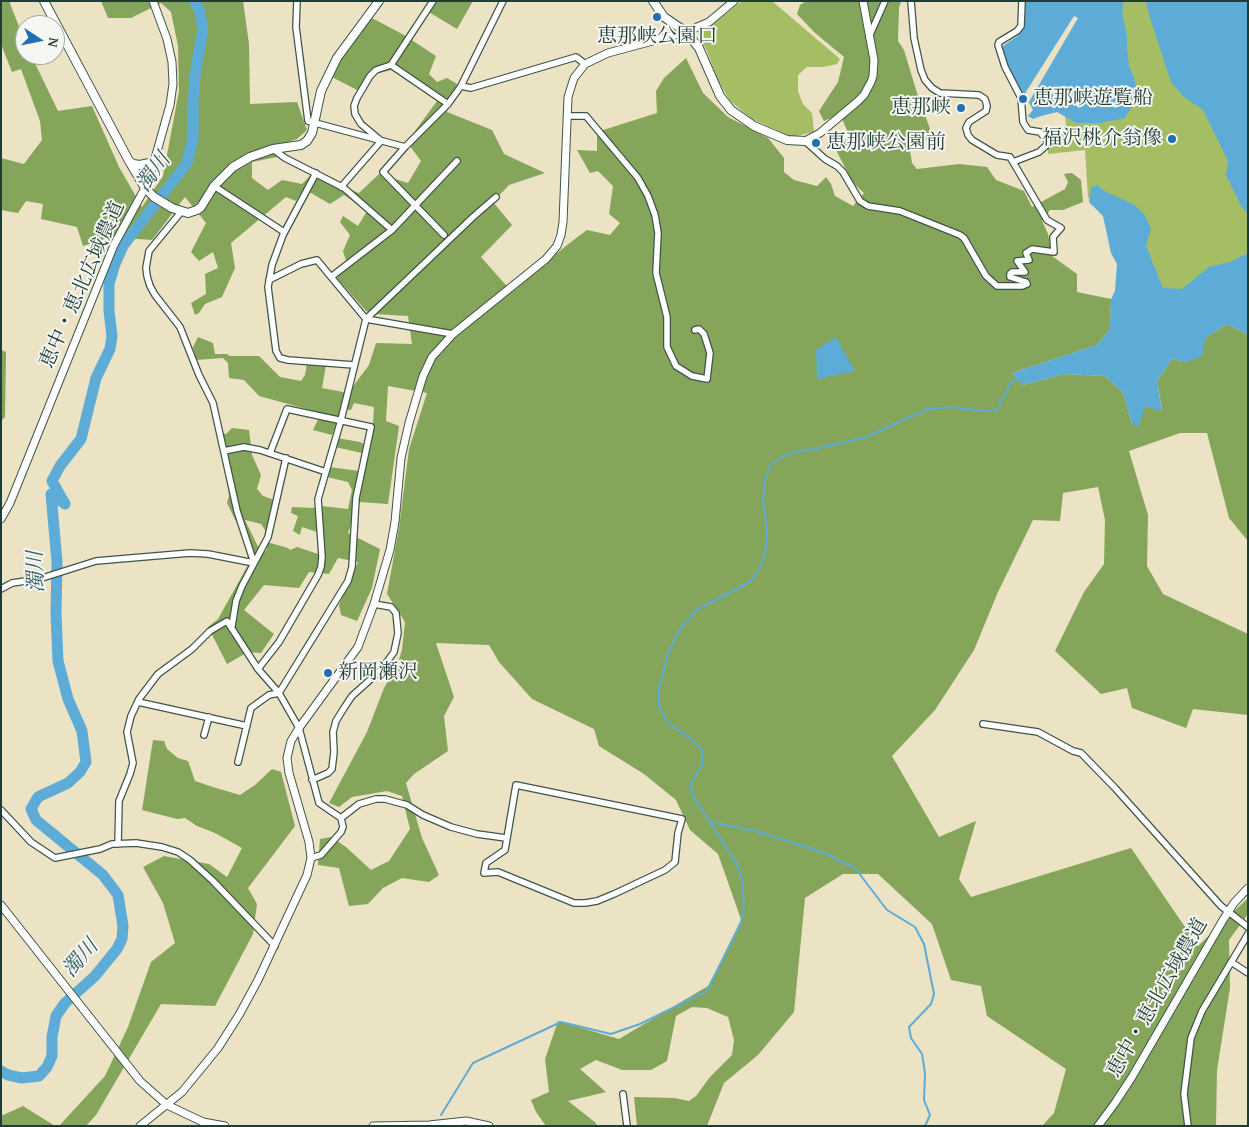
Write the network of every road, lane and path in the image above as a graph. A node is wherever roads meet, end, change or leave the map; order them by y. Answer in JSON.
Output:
{"nodes":[{"id":1,"x":44,"y":1,"type":"edge"},
{"id":2,"x":153,"y":1,"type":"edge"},
{"id":3,"x":296,"y":1,"type":"edge"},
{"id":4,"x":379,"y":1,"type":"edge"},
{"id":5,"x":433,"y":1,"type":"edge"},
{"id":6,"x":503,"y":1,"type":"edge"},
{"id":7,"x":653,"y":1,"type":"edge"},
{"id":8,"x":734,"y":1,"type":"edge"},
{"id":9,"x":863,"y":1,"type":"edge"},
{"id":10,"x":885,"y":1,"type":"edge"},
{"id":11,"x":911,"y":1,"type":"edge"},
{"id":12,"x":1022,"y":1,"type":"edge"},
{"id":13,"x":686,"y":32,"type":"junction"},
{"id":14,"x":869,"y":37,"type":"junction"},
{"id":15,"x":585,"y":64,"type":"junction"},
{"id":16,"x":391,"y":65,"type":"junction"},
{"id":17,"x":461,"y":86,"type":"junction"},
{"id":18,"x":448,"y":104,"type":"junction"},
{"id":19,"x":567,"y":116,"type":"junction"},
{"id":20,"x":315,"y":123,"type":"junction"},
{"id":21,"x":381,"y":141,"type":"junction"},
{"id":22,"x":806,"y":141,"type":"junction"},
{"id":23,"x":405,"y":147,"type":"junction"},
{"id":24,"x":273,"y":149,"type":"junction"},
{"id":25,"x":128,"y":161,"type":"junction"},
{"id":26,"x":457,"y":161,"type":"dead end"},
{"id":27,"x":154,"y":162,"type":"junction"},
{"id":28,"x":1013,"y":162,"type":"junction"},
{"id":29,"x":316,"y":173,"type":"junction"},
{"id":30,"x":214,"y":186,"type":"junction"},
{"id":31,"x":341,"y":187,"type":"junction"},
{"id":32,"x":144,"y":188,"type":"junction"},
{"id":33,"x":496,"y":197,"type":"dead end"},
{"id":34,"x":416,"y":205,"type":"junction"},
{"id":35,"x":181,"y":212,"type":"junction"},
{"id":36,"x":392,"y":230,"type":"junction"},
{"id":37,"x":284,"y":232,"type":"junction"},
{"id":38,"x":444,"y":235,"type":"dead end"},
{"id":39,"x":332,"y":277,"type":"junction"},
{"id":40,"x":269,"y":280,"type":"junction"},
{"id":41,"x":366,"y":319,"type":"junction"},
{"id":42,"x":695,"y":330,"type":"dead end"},
{"id":43,"x":453,"y":334,"type":"junction"},
{"id":44,"x":354,"y":364,"type":"junction"},
{"id":45,"x":341,"y":420,"type":"junction"},
{"id":46,"x":224,"y":450,"type":"junction"},
{"id":47,"x":270,"y":453,"type":"junction"},
{"id":48,"x":286,"y":458,"type":"junction"},
{"id":49,"x":326,"y":472,"type":"junction"},
{"id":50,"x":1,"y":519,"type":"edge"},
{"id":51,"x":254,"y":563,"type":"junction"},
{"id":52,"x":1,"y":589,"type":"edge"},
{"id":53,"x":374,"y":604,"type":"junction"},
{"id":54,"x":232,"y":626,"type":"junction"},
{"id":55,"x":258,"y":669,"type":"junction"},
{"id":56,"x":279,"y":692,"type":"junction"},
{"id":57,"x":138,"y":702,"type":"junction"},
{"id":58,"x":209,"y":718,"type":"junction"},
{"id":59,"x":983,"y":724,"type":"dead end"},
{"id":60,"x":247,"y":726,"type":"junction"},
{"id":61,"x":299,"y":728,"type":"junction"},
{"id":62,"x":204,"y":736,"type":"dead end"},
{"id":63,"x":238,"y":762,"type":"dead end"},
{"id":64,"x":312,"y":780,"type":"junction"},
{"id":65,"x":1,"y":810,"type":"edge"},
{"id":66,"x":341,"y":818,"type":"junction"},
{"id":67,"x":506,"y":838,"type":"junction"},
{"id":68,"x":118,"y":844,"type":"junction"},
{"id":69,"x":311,"y":858,"type":"junction"},
{"id":70,"x":1248,"y":888,"type":"edge"},
{"id":71,"x":1,"y":905,"type":"edge"},
{"id":72,"x":1228,"y":912,"type":"junction"},
{"id":73,"x":1248,"y":927,"type":"edge"},
{"id":74,"x":1248,"y":934,"type":"edge"},
{"id":75,"x":275,"y":946,"type":"junction"},
{"id":76,"x":1231,"y":962,"type":"junction"},
{"id":77,"x":1248,"y":973,"type":"edge"},
{"id":78,"x":623,"y":1094,"type":"dead end"},
{"id":79,"x":167,"y":1105,"type":"junction"},
{"id":80,"x":140,"y":1126,"type":"edge"},
{"id":81,"x":225,"y":1126,"type":"edge"},
{"id":82,"x":373,"y":1126,"type":"edge"},
{"id":83,"x":489,"y":1126,"type":"edge"},
{"id":84,"x":627,"y":1126,"type":"edge"},
{"id":85,"x":1098,"y":1126,"type":"edge"},
{"id":86,"x":1188,"y":1126,"type":"edge"}],
"edges":[{"from":1,"to":25,"type":"main road"},
{"from":2,"to":27,"type":"street","name":"恵中・恵北広域農道"},
{"from":3,"to":20,"type":"street"},
{"from":4,"to":20,"type":"main road"},
{"from":5,"to":16,"type":"street"},
{"from":6,"to":17,"type":"street"},
{"from":7,"to":13,"type":"main road"},
{"from":8,"to":13,"type":"street"},
{"from":9,"to":14,"type":"street"},
{"from":10,"to":14,"type":"street"},
{"from":11,"to":28,"type":"street"},
{"from":12,"to":28,"type":"street"},
{"from":13,"to":15,"type":"street"},
{"from":13,"to":22,"type":"main road"},
{"from":14,"to":22,"type":"street"},
{"from":15,"to":17,"type":"street"},
{"from":15,"to":19,"type":"street"},
{"from":16,"to":18,"type":"street"},
{"from":16,"to":21,"type":"street"},
{"from":17,"to":18,"type":"street"},
{"from":18,"to":23,"type":"street"},
{"from":19,"to":42,"type":"street"},
{"from":19,"to":43,"type":"street"},
{"from":20,"to":21,"type":"street"},
{"from":20,"to":24,"type":"main road"},
{"from":21,"to":23,"type":"street"},
{"from":21,"to":31,"type":"street"},
{"from":22,"to":28,"type":"street"},
{"from":23,"to":34,"type":"street"},
{"from":24,"to":29,"type":"street"},
{"from":24,"to":30,"type":"main road"},
{"from":25,"to":27,"type":"main road"},
{"from":25,"to":32,"type":"main road"},
{"from":26,"to":34,"type":"street"},
{"from":27,"to":32,"type":"street","name":"恵中・恵北広域農道"},
{"from":29,"to":31,"type":"street"},
{"from":29,"to":37,"type":"street"},
{"from":30,"to":35,"type":"main road"},
{"from":30,"to":37,"type":"street"},
{"from":31,"to":36,"type":"street"},
{"from":32,"to":35,"type":"main road"},
{"from":32,"to":50,"type":"street","name":"恵中・恵北広域農道"},
{"from":33,"to":41,"type":"street"},
{"from":34,"to":36,"type":"street"},
{"from":34,"to":38,"type":"street"},
{"from":35,"to":46,"type":"street"},
{"from":36,"to":39,"type":"street"},
{"from":37,"to":40,"type":"street"},
{"from":39,"to":40,"type":"street"},
{"from":39,"to":41,"type":"street"},
{"from":40,"to":44,"type":"street"},
{"from":41,"to":43,"type":"street"},
{"from":41,"to":44,"type":"street"},
{"from":43,"to":53,"type":"street"},
{"from":44,"to":45,"type":"street"},
{"from":45,"to":47,"type":"street"},
{"from":45,"to":49,"type":"street"},
{"from":45,"to":56,"type":"street"},
{"from":46,"to":47,"type":"street"},
{"from":46,"to":51,"type":"street"},
{"from":47,"to":48,"type":"street"},
{"from":48,"to":49,"type":"street"},
{"from":48,"to":51,"type":"street"},
{"from":49,"to":55,"type":"street"},
{"from":51,"to":52,"type":"street"},
{"from":51,"to":54,"type":"street"},
{"from":53,"to":61,"type":"street"},
{"from":53,"to":64,"type":"street"},
{"from":54,"to":55,"type":"street"},
{"from":54,"to":57,"type":"street"},
{"from":55,"to":56,"type":"street"},
{"from":56,"to":60,"type":"street"},
{"from":56,"to":61,"type":"street"},
{"from":57,"to":58,"type":"street"},
{"from":57,"to":68,"type":"street"},
{"from":58,"to":60,"type":"street"},
{"from":58,"to":62,"type":"street"},
{"from":59,"to":72,"type":"street"},
{"from":60,"to":63,"type":"street"},
{"from":61,"to":64,"type":"street"},
{"from":61,"to":69,"type":"street"},
{"from":64,"to":66,"type":"street"},
{"from":65,"to":68,"type":"street"},
{"from":66,"to":67,"type":"street"},
{"from":66,"to":69,"type":"street"},
{"from":67,"to":67,"type":"street"},
{"from":68,"to":75,"type":"street"},
{"from":69,"to":75,"type":"street"},
{"from":70,"to":72,"type":"street","name":"恵中・恵北広域農道"},
{"from":71,"to":79,"type":"street"},
{"from":72,"to":73,"type":"street"},
{"from":72,"to":85,"type":"street","name":"恵中・恵北広域農道"},
{"from":74,"to":76,"type":"street"},
{"from":75,"to":79,"type":"street"},
{"from":76,"to":77,"type":"street"},
{"from":76,"to":86,"type":"street"},
{"from":78,"to":84,"type":"street"},
{"from":79,"to":80,"type":"street"},
{"from":79,"to":81,"type":"street"},
{"from":82,"to":83,"type":"street"}]}
